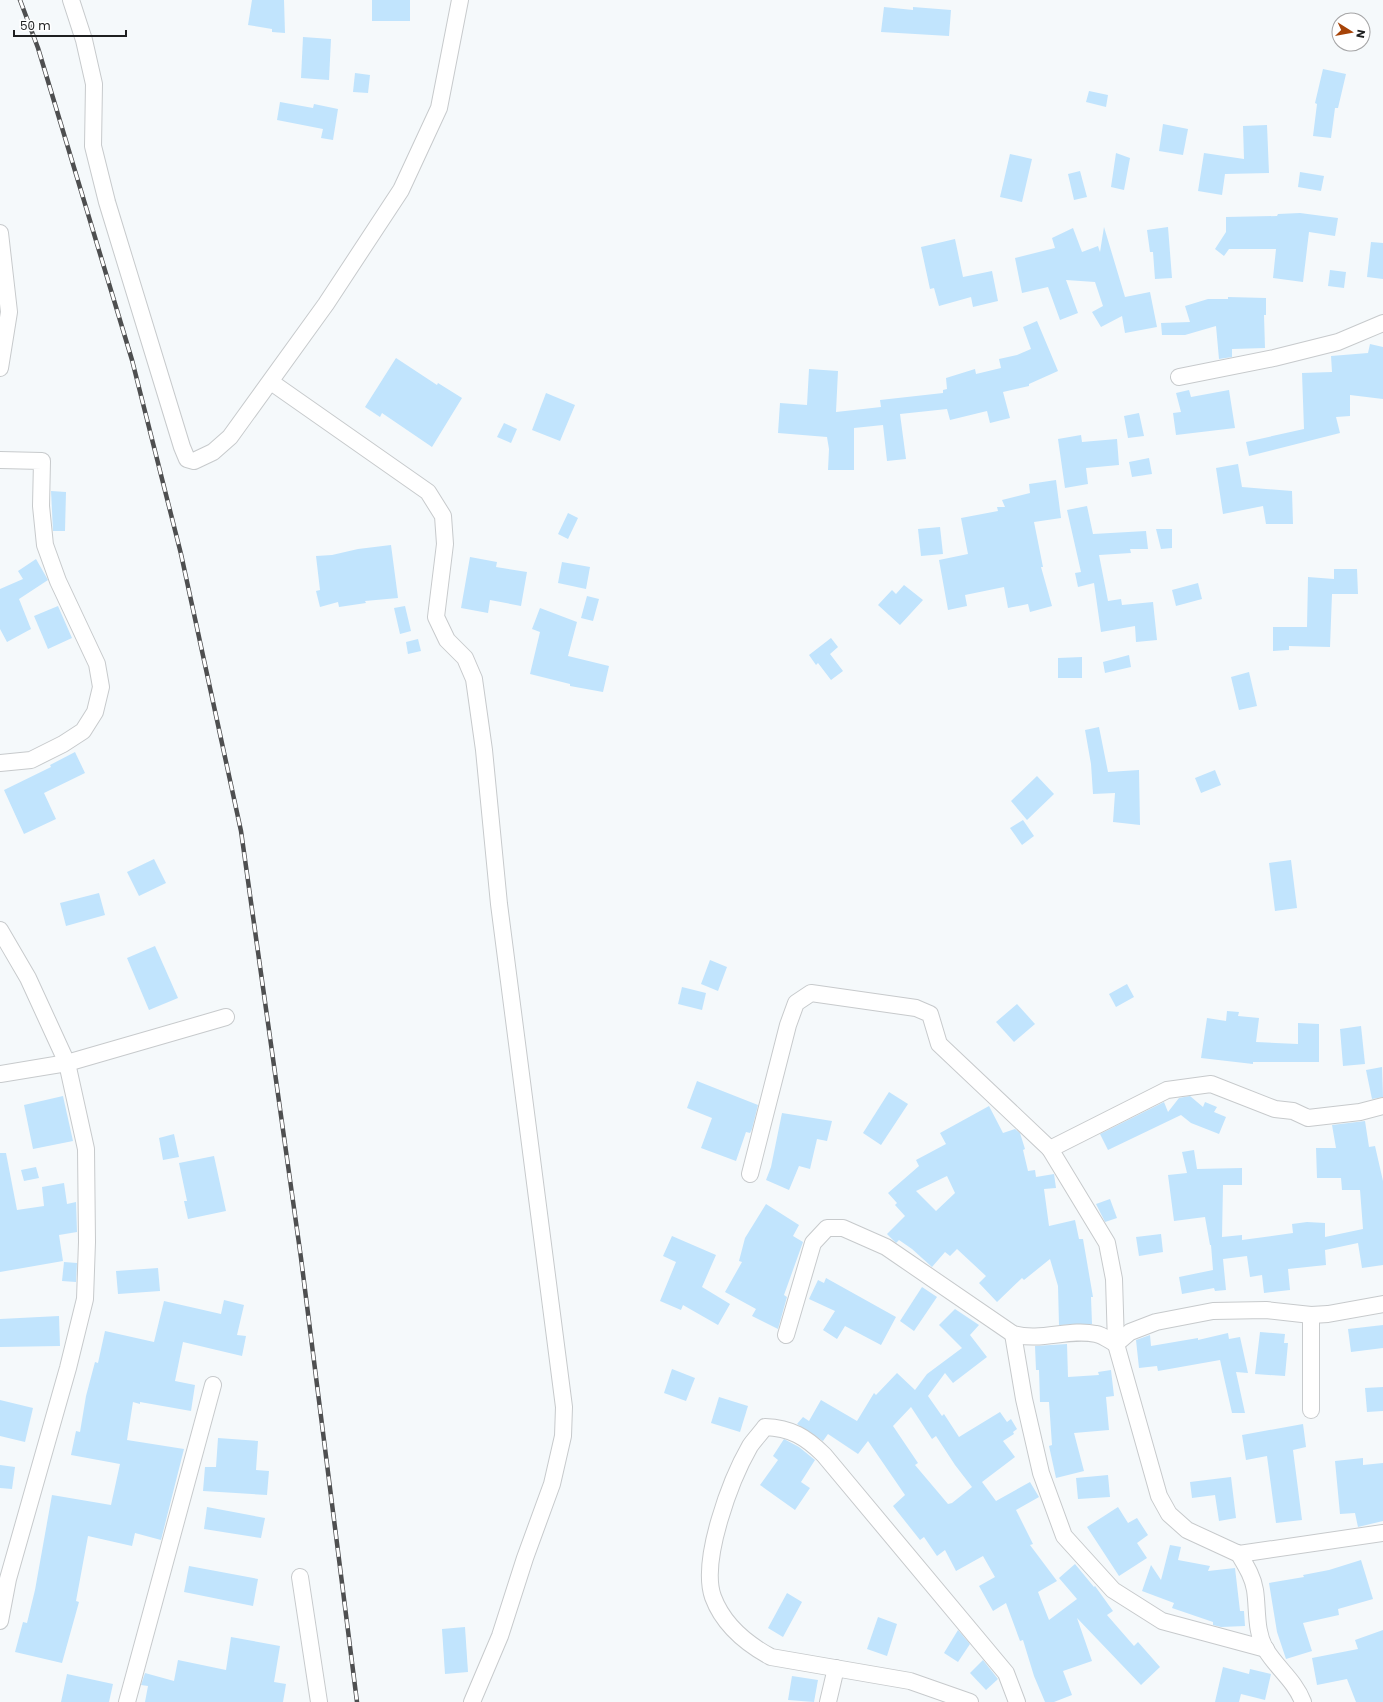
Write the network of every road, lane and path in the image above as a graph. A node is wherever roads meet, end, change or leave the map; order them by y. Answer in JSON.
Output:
{"nodes":[{"id":1,"x":71,"y":0,"type":"edge"},
{"id":2,"x":460,"y":0,"type":"edge"},
{"id":3,"x":0,"y":233,"type":"edge"},
{"id":4,"x":1383,"y":323,"type":"edge"},
{"id":5,"x":0,"y":368,"type":"edge"},
{"id":6,"x":1179,"y":377,"type":"dead end"},
{"id":7,"x":271,"y":382,"type":"junction"},
{"id":8,"x":0,"y":460,"type":"edge"},
{"id":9,"x":0,"y":763,"type":"edge"},
{"id":10,"x":0,"y":930,"type":"edge"},
{"id":11,"x":226,"y":1017,"type":"dead end"},
{"id":12,"x":67,"y":1063,"type":"junction"},
{"id":13,"x":0,"y":1074,"type":"edge"},
{"id":14,"x":1383,"y":1106,"type":"edge"},
{"id":15,"x":1050,"y":1149,"type":"junction"},
{"id":16,"x":750,"y":1174,"type":"dead end"},
{"id":17,"x":1383,"y":1304,"type":"edge"},
{"id":18,"x":1312,"y":1315,"type":"junction"},
{"id":19,"x":1013,"y":1334,"type":"junction"},
{"id":20,"x":786,"y":1335,"type":"dead end"},
{"id":21,"x":1116,"y":1344,"type":"junction"},
{"id":22,"x":213,"y":1386,"type":"dead end"},
{"id":23,"x":1311,"y":1410,"type":"dead end"},
{"id":24,"x":1383,"y":1533,"type":"edge"},
{"id":25,"x":1239,"y":1554,"type":"junction"},
{"id":26,"x":300,"y":1578,"type":"dead end"},
{"id":27,"x":0,"y":1621,"type":"edge"},
{"id":28,"x":1266,"y":1650,"type":"junction"},
{"id":29,"x":836,"y":1668,"type":"junction"},
{"id":30,"x":127,"y":1702,"type":"edge"},
{"id":31,"x":319,"y":1702,"type":"edge"},
{"id":32,"x":472,"y":1702,"type":"edge"},
{"id":33,"x":828,"y":1702,"type":"edge"},
{"id":34,"x":970,"y":1702,"type":"edge"},
{"id":35,"x":1017,"y":1702,"type":"edge"},
{"id":36,"x":1302,"y":1702,"type":"edge"}],
"edges":[{"from":1,"to":7,"type":"street"},
{"from":2,"to":7,"type":"street"},
{"from":3,"to":5,"type":"street"},
{"from":4,"to":6,"type":"street"},
{"from":7,"to":32,"type":"street"},
{"from":8,"to":9,"type":"street"},
{"from":10,"to":12,"type":"street"},
{"from":11,"to":12,"type":"street"},
{"from":12,"to":13,"type":"street"},
{"from":12,"to":27,"type":"street"},
{"from":14,"to":15,"type":"street"},
{"from":15,"to":16,"type":"street"},
{"from":15,"to":21,"type":"street"},
{"from":17,"to":18,"type":"street"},
{"from":18,"to":21,"type":"street"},
{"from":18,"to":23,"type":"street"},
{"from":19,"to":20,"type":"street"},
{"from":19,"to":21,"type":"street"},
{"from":19,"to":28,"type":"street"},
{"from":21,"to":25,"type":"street"},
{"from":22,"to":30,"type":"street"},
{"from":24,"to":25,"type":"street"},
{"from":25,"to":28,"type":"street"},
{"from":26,"to":31,"type":"street"},
{"from":28,"to":36,"type":"street"},
{"from":29,"to":33,"type":"street"},
{"from":29,"to":34,"type":"street"},
{"from":29,"to":35,"type":"street"}]}
